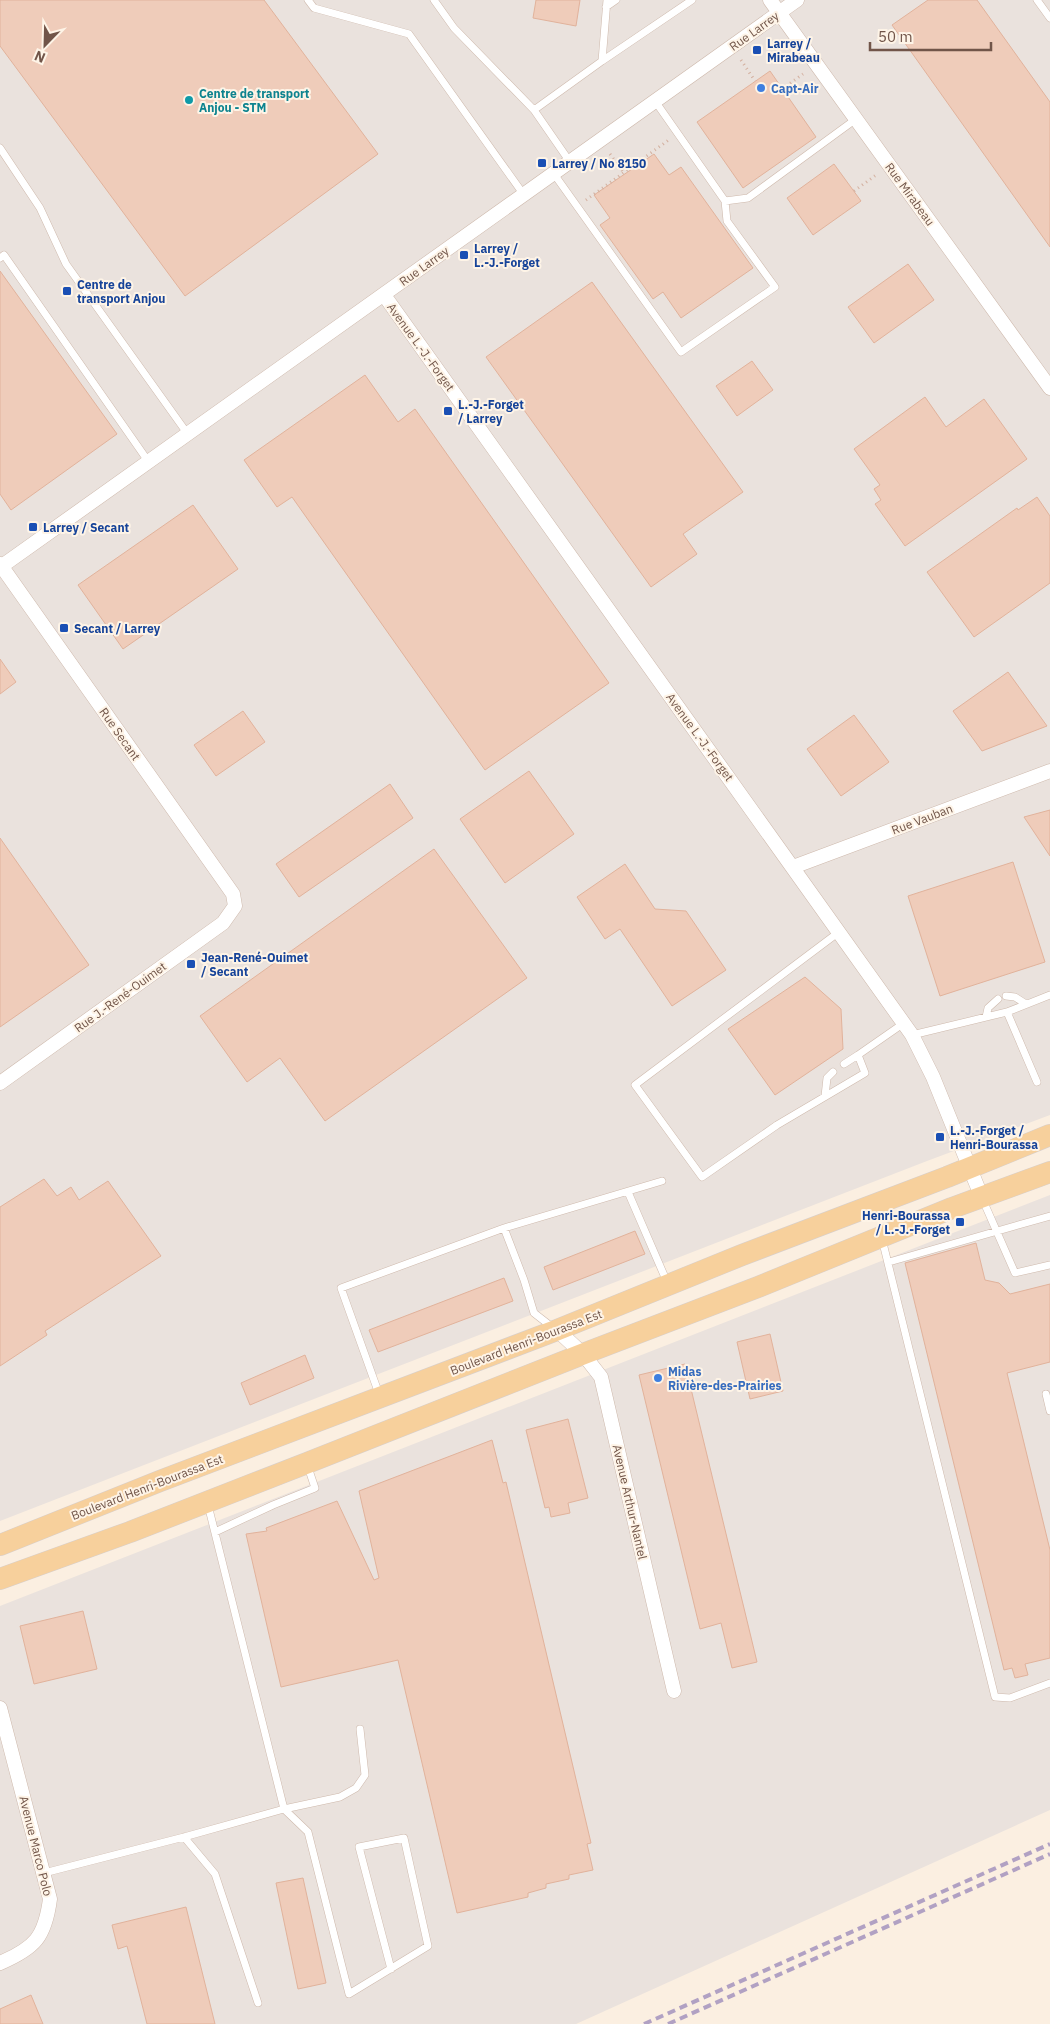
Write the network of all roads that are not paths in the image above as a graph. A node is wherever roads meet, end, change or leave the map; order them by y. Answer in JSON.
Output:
{"nodes":[{"id":1,"x":308,"y":0,"type":"edge"},
{"id":2,"x":434,"y":0,"type":"edge"},
{"id":3,"x":616,"y":0,"type":"edge"},
{"id":4,"x":692,"y":0,"type":"edge"},
{"id":5,"x":770,"y":0,"type":"edge"},
{"id":6,"x":797,"y":0,"type":"edge"},
{"id":7,"x":1037,"y":0,"type":"edge"},
{"id":8,"x":607,"y":3,"type":"edge"},
{"id":9,"x":779,"y":12,"type":"junction"},
{"id":10,"x":1050,"y":18,"type":"edge"},
{"id":11,"x":602,"y":61,"type":"junction"},
{"id":12,"x":655,"y":101,"type":"junction"},
{"id":13,"x":534,"y":110,"type":"junction"},
{"id":14,"x":856,"y":119,"type":"junction"},
{"id":15,"x":0,"y":148,"type":"edge"},
{"id":16,"x":570,"y":162,"type":"junction"},
{"id":17,"x":554,"y":174,"type":"junction"},
{"id":18,"x":524,"y":195,"type":"junction"},
{"id":19,"x":725,"y":201,"type":"junction"},
{"id":20,"x":0,"y":258,"type":"edge"},
{"id":21,"x":384,"y":295,"type":"junction"},
{"id":22,"x":1050,"y":388,"type":"edge"},
{"id":23,"x":187,"y":433,"type":"junction"},
{"id":24,"x":148,"y":462,"type":"junction"},
{"id":25,"x":1,"y":565,"type":"edge"},
{"id":26,"x":1050,"y":771,"type":"edge"},
{"id":27,"x":793,"y":867,"type":"junction"},
{"id":28,"x":235,"y":906,"type":"joint"},
{"id":29,"x":839,"y":932,"type":"junction"},
{"id":30,"x":1050,"y":995,"type":"edge"},
{"id":31,"x":1006,"y":996,"type":"dead end"},
{"id":32,"x":998,"y":999,"type":"dead end"},
{"id":33,"x":1026,"y":1004,"type":"junction"},
{"id":34,"x":1007,"y":1012,"type":"junction"},
{"id":35,"x":986,"y":1017,"type":"junction"},
{"id":36,"x":908,"y":1029,"type":"junction"},
{"id":37,"x":858,"y":1055,"type":"junction"},
{"id":38,"x":844,"y":1064,"type":"dead end"},
{"id":39,"x":833,"y":1072,"type":"dead end"},
{"id":40,"x":1037,"y":1082,"type":"dead end"},
{"id":41,"x":0,"y":1083,"type":"edge"},
{"id":42,"x":825,"y":1096,"type":"junction"},
{"id":43,"x":1050,"y":1135,"type":"edge"},
{"id":44,"x":969,"y":1168,"type":"junction"},
{"id":45,"x":1050,"y":1172,"type":"edge"},
{"id":46,"x":662,"y":1181,"type":"dead end"},
{"id":47,"x":628,"y":1192,"type":"junction"},
{"id":48,"x":982,"y":1198,"type":"junction"},
{"id":49,"x":1050,"y":1216,"type":"edge"},
{"id":50,"x":504,"y":1228,"type":"junction"},
{"id":51,"x":997,"y":1231,"type":"junction"},
{"id":52,"x":882,"y":1237,"type":"junction"},
{"id":53,"x":889,"y":1262,"type":"junction"},
{"id":54,"x":1050,"y":1265,"type":"edge"},
{"id":55,"x":668,"y":1285,"type":"junction"},
{"id":56,"x":557,"y":1330,"type":"junction"},
{"id":57,"x":583,"y":1354,"type":"junction"},
{"id":58,"x":1046,"y":1394,"type":"dead end"},
{"id":59,"x":381,"y":1398,"type":"junction"},
{"id":60,"x":1050,"y":1411,"type":"edge"},
{"id":61,"x":307,"y":1463,"type":"junction"},
{"id":62,"x":207,"y":1502,"type":"junction"},
{"id":63,"x":215,"y":1532,"type":"junction"},
{"id":64,"x":0,"y":1545,"type":"edge"},
{"id":65,"x":0,"y":1578,"type":"edge"},
{"id":66,"x":1050,"y":1682,"type":"edge"},
{"id":67,"x":674,"y":1691,"type":"dead end"},
{"id":68,"x":0,"y":1708,"type":"edge"},
{"id":69,"x":360,"y":1729,"type":"dead end"},
{"id":70,"x":284,"y":1809,"type":"junction"},
{"id":71,"x":184,"y":1837,"type":"junction"},
{"id":72,"x":44,"y":1873,"type":"junction"},
{"id":73,"x":0,"y":1963,"type":"edge"},
{"id":74,"x":391,"y":1969,"type":"junction"},
{"id":75,"x":258,"y":2004,"type":"dead end"}],
"edges":[{"from":1,"to":18,"type":"lane"},
{"from":2,"to":13,"type":"lane"},
{"from":3,"to":8,"type":"lane"},
{"from":4,"to":11,"type":"lane"},
{"from":5,"to":9,"type":"street","name":"Rue Mirabeau"},
{"from":6,"to":9,"type":"street","name":"Rue Larrey"},
{"from":7,"to":10,"type":"lane"},
{"from":8,"to":11,"type":"lane"},
{"from":9,"to":12,"type":"street","name":"Rue Larrey"},
{"from":9,"to":14,"type":"street","name":"Rue Mirabeau"},
{"from":11,"to":13,"type":"lane"},
{"from":12,"to":16,"type":"street","name":"Rue Larrey"},
{"from":12,"to":19,"type":"lane"},
{"from":13,"to":16,"type":"lane"},
{"from":14,"to":19,"type":"lane"},
{"from":14,"to":22,"type":"street","name":"Rue Mirabeau"},
{"from":15,"to":23,"type":"lane"},
{"from":16,"to":17,"type":"street","name":"Rue Larrey"},
{"from":17,"to":18,"type":"street","name":"Rue Larrey"},
{"from":17,"to":19,"type":"lane"},
{"from":18,"to":21,"type":"street","name":"Rue Larrey"},
{"from":20,"to":24,"type":"lane"},
{"from":21,"to":23,"type":"street","name":"Rue Larrey"},
{"from":21,"to":27,"type":"street","name":"Avenue L.-J.-Forget"},
{"from":23,"to":24,"type":"street","name":"Rue Larrey"},
{"from":24,"to":25,"type":"street","name":"Rue Larrey"},
{"from":25,"to":28,"type":"street","name":"Rue Secant"},
{"from":26,"to":27,"type":"street","name":"Rue Vauban"},
{"from":27,"to":29,"type":"street","name":"Avenue L.-J.-Forget"},
{"from":28,"to":41,"type":"street","name":"Rue J.-René-Ouimet"},
{"from":29,"to":36,"type":"street","name":"Avenue L.-J.-Forget"},
{"from":29,"to":42,"type":"lane"},
{"from":30,"to":33,"type":"lane"},
{"from":31,"to":33,"type":"lane"},
{"from":32,"to":35,"type":"lane"},
{"from":33,"to":34,"type":"lane"},
{"from":34,"to":35,"type":"lane"},
{"from":34,"to":40,"type":"lane"},
{"from":35,"to":36,"type":"lane"},
{"from":36,"to":37,"type":"lane"},
{"from":36,"to":44,"type":"street","name":"Avenue L.-J.-Forget"},
{"from":37,"to":38,"type":"lane"},
{"from":37,"to":42,"type":"lane"},
{"from":39,"to":42,"type":"lane"},
{"from":43,"to":44,"type":"main road","name":"Boulevard Henri-Bourassa Est"},
{"from":44,"to":48,"type":"street","name":"Avenue L.-J.-Forget"},
{"from":44,"to":55,"type":"main road","name":"Boulevard Henri-Bourassa Est"},
{"from":45,"to":48,"type":"main road"},
{"from":46,"to":47,"type":"lane"},
{"from":47,"to":50,"type":"lane"},
{"from":47,"to":55,"type":"lane"},
{"from":48,"to":51,"type":"lane"},
{"from":48,"to":52,"type":"main road"},
{"from":49,"to":51,"type":"lane"},
{"from":50,"to":56,"type":"lane"},
{"from":50,"to":59,"type":"lane"},
{"from":51,"to":53,"type":"lane"},
{"from":51,"to":54,"type":"lane"},
{"from":52,"to":53,"type":"lane"},
{"from":52,"to":57,"type":"main road"},
{"from":53,"to":66,"type":"lane"},
{"from":55,"to":56,"type":"main road","name":"Boulevard Henri-Bourassa Est"},
{"from":56,"to":57,"type":"street","name":"Avenue Arthur-Nantel"},
{"from":56,"to":59,"type":"main road","name":"Boulevard Henri-Bourassa Est"},
{"from":57,"to":61,"type":"main road"},
{"from":57,"to":67,"type":"street","name":"Avenue Arthur-Nantel"},
{"from":58,"to":60,"type":"lane"},
{"from":59,"to":64,"type":"main road","name":"Boulevard Henri-Bourassa Est"},
{"from":61,"to":62,"type":"main road"},
{"from":61,"to":63,"type":"lane"},
{"from":62,"to":63,"type":"lane"},
{"from":62,"to":65,"type":"main road"},
{"from":63,"to":70,"type":"lane"},
{"from":68,"to":72,"type":"street","name":"Avenue Marco Polo"},
{"from":69,"to":70,"type":"lane"},
{"from":70,"to":71,"type":"lane"},
{"from":70,"to":74,"type":"lane"},
{"from":71,"to":72,"type":"lane"},
{"from":71,"to":75,"type":"lane"},
{"from":72,"to":73,"type":"street","name":"Avenue Marco Polo"},
{"from":74,"to":74,"type":"lane"}]}
